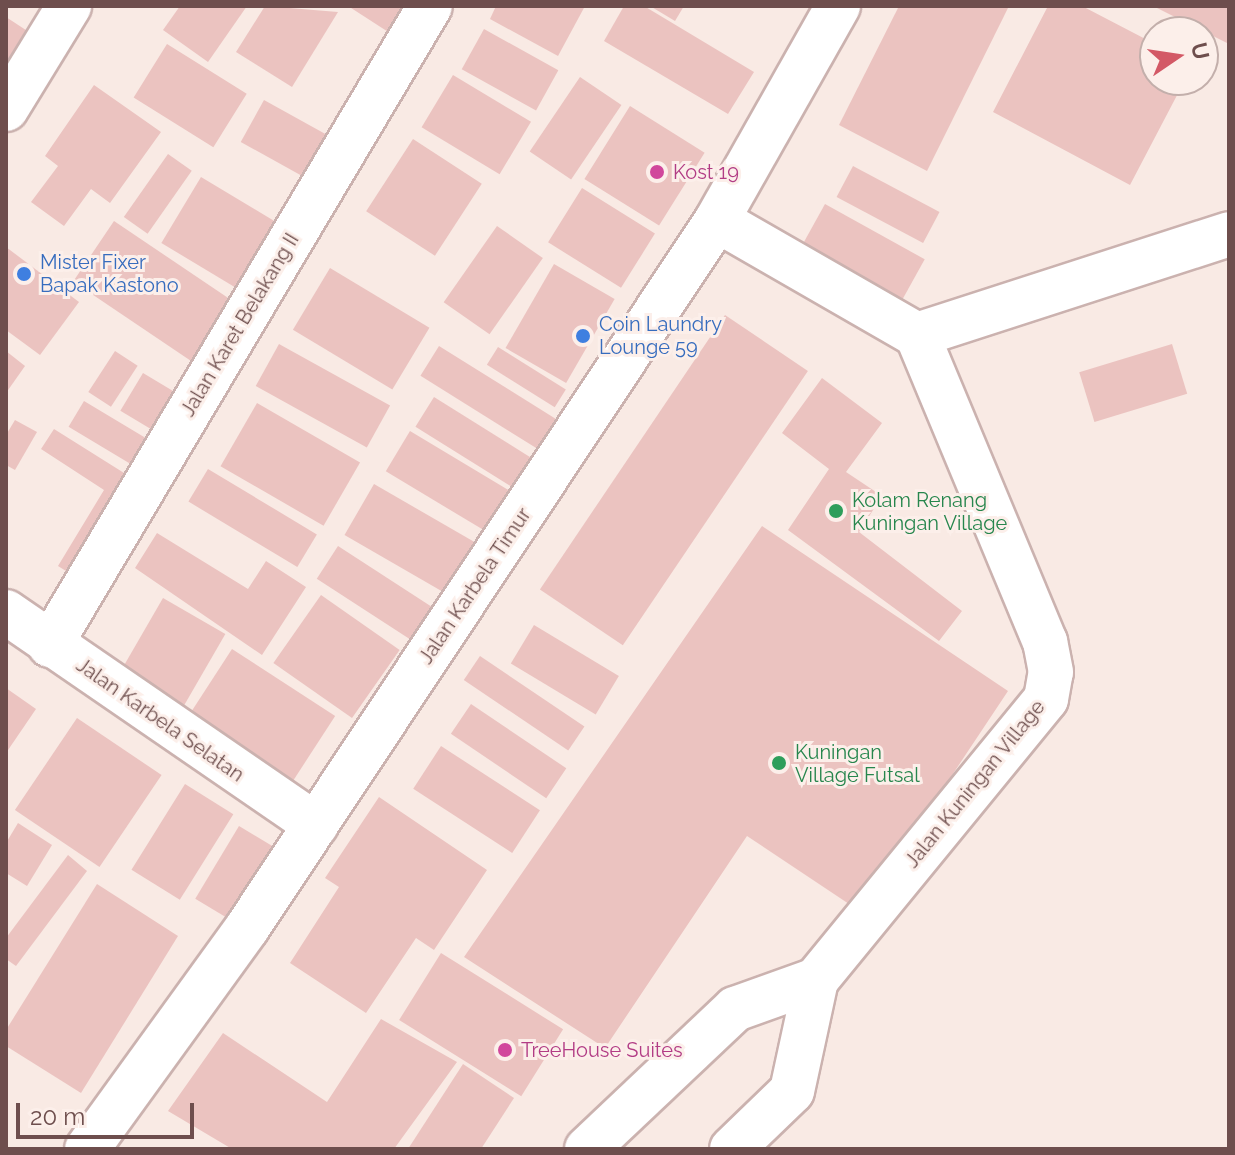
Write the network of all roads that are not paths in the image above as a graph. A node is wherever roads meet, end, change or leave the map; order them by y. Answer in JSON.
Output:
{"nodes":[{"id":1,"x":69,"y":6,"type":"edge"},
{"id":2,"x":430,"y":6,"type":"edge"},
{"id":3,"x":838,"y":6,"type":"edge"},
{"id":4,"x":6,"y":109,"type":"edge"},
{"id":5,"x":717,"y":220,"type":"junction"},
{"id":6,"x":1229,"y":234,"type":"edge"},
{"id":7,"x":917,"y":335,"type":"junction"},
{"id":8,"x":6,"y":612,"type":"edge"},
{"id":9,"x":50,"y":645,"type":"junction"},
{"id":10,"x":316,"y":825,"type":"junction"},
{"id":11,"x":816,"y":980,"type":"junction"},
{"id":12,"x":87,"y":1149,"type":"edge"},
{"id":13,"x":587,"y":1149,"type":"edge"},
{"id":14,"x":732,"y":1149,"type":"edge"}],
"edges":[{"from":1,"to":4,"type":"street"},
{"from":2,"to":9,"type":"street","name":"Jalan Karet Belakang II"},
{"from":3,"to":5,"type":"street","name":"Jalan Karbela Timur"},
{"from":5,"to":7,"type":"street"},
{"from":5,"to":10,"type":"street","name":"Jalan Karbela Timur"},
{"from":6,"to":7,"type":"street"},
{"from":7,"to":11,"type":"street","name":"Jalan Kuningan Village"},
{"from":8,"to":9,"type":"street","name":"Jalan Karbela Selatan"},
{"from":9,"to":10,"type":"street","name":"Jalan Karbela Selatan"},
{"from":10,"to":12,"type":"street","name":"Jalan Karbela Timur"},
{"from":11,"to":13,"type":"street"},
{"from":11,"to":14,"type":"street","name":"Jalan Kuningan Village"}]}
